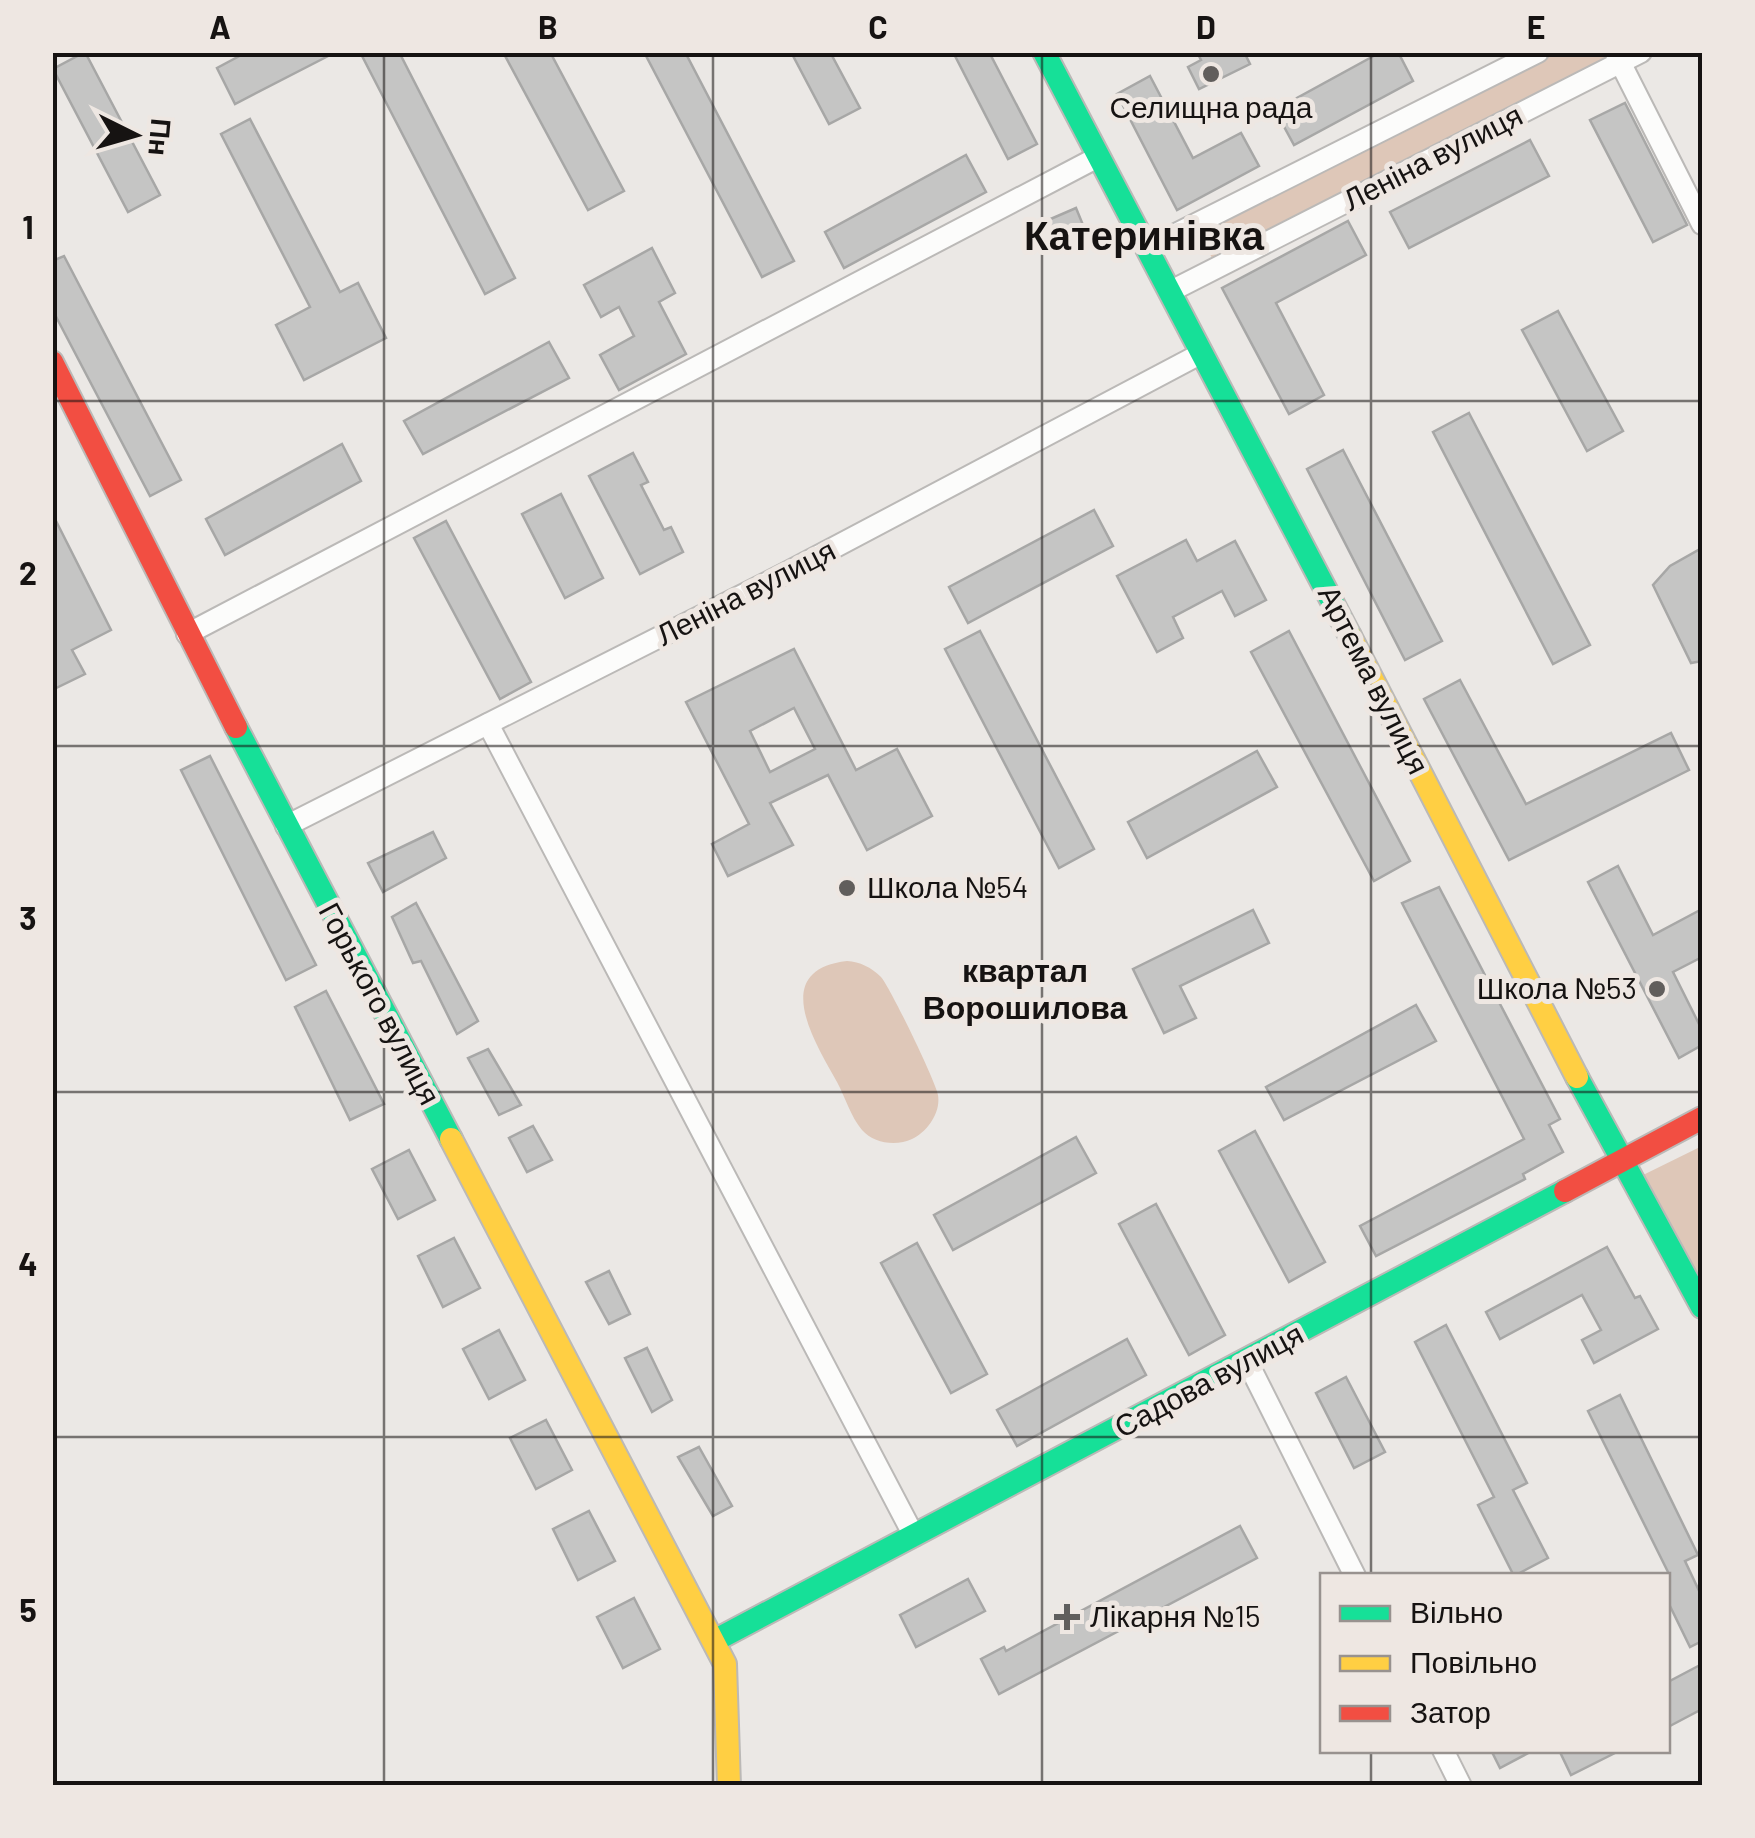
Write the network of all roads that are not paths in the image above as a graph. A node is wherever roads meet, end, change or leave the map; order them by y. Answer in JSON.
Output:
{"nodes":[{"id":1,"x":1044,"y":52,"type":"edge"},
{"id":2,"x":1538,"y":52,"type":"edge"},
{"id":3,"x":1641,"y":52,"type":"edge"},
{"id":4,"x":1618,"y":58,"type":"edge"},
{"id":5,"x":1098,"y":157,"type":"junction"},
{"id":6,"x":1702,"y":224,"type":"edge"},
{"id":7,"x":1148,"y":248,"type":"junction"},
{"id":8,"x":1171,"y":291,"type":"junction"},
{"id":9,"x":1202,"y":353,"type":"junction"},
{"id":10,"x":52,"y":362,"type":"edge"},
{"id":11,"x":187,"y":634,"type":"junction"},
{"id":12,"x":488,"y":724,"type":"junction"},
{"id":13,"x":286,"y":826,"type":"junction"},
{"id":14,"x":1702,"y":1118,"type":"edge"},
{"id":15,"x":1620,"y":1160,"type":"junction"},
{"id":16,"x":1702,"y":1307,"type":"edge"},
{"id":17,"x":1247,"y":1362,"type":"junction"},
{"id":18,"x":914,"y":1536,"type":"junction"},
{"id":19,"x":1353,"y":1573,"type":"edge"},
{"id":20,"x":714,"y":1641,"type":"junction"},
{"id":21,"x":1444,"y":1753,"type":"edge"},
{"id":22,"x":730,"y":1786,"type":"edge"},
{"id":23,"x":1461,"y":1786,"type":"edge"}],
"edges":[{"from":1,"to":5,"type":"street","name":"Артема вулиця"},
{"from":2,"to":7,"type":"street","name":"Леніна вулиця"},
{"from":3,"to":4,"type":"street","name":"Леніна вулиця"},
{"from":4,"to":6,"type":"street"},
{"from":4,"to":8,"type":"street","name":"Леніна вулиця"},
{"from":5,"to":7,"type":"street","name":"Артема вулиця"},
{"from":5,"to":11,"type":"street"},
{"from":7,"to":8,"type":"street","name":"Артема вулиця"},
{"from":8,"to":9,"type":"street","name":"Артема вулиця"},
{"from":9,"to":12,"type":"street","name":"Леніна вулиця"},
{"from":9,"to":15,"type":"street","name":"Артема вулиця"},
{"from":10,"to":11,"type":"street","name":"Горького вулиця"},
{"from":11,"to":13,"type":"street","name":"Горького вулиця"},
{"from":12,"to":13,"type":"street","name":"Леніна вулиця"},
{"from":12,"to":18,"type":"street"},
{"from":13,"to":20,"type":"street","name":"Горького вулиця"},
{"from":14,"to":15,"type":"street","name":"Садова вулиця"},
{"from":15,"to":16,"type":"street","name":"Артема вулиця"},
{"from":15,"to":17,"type":"street","name":"Садова вулиця"},
{"from":17,"to":18,"type":"street","name":"Садова вулиця"},
{"from":17,"to":19,"type":"street"},
{"from":18,"to":20,"type":"street","name":"Садова вулиця"},
{"from":20,"to":22,"type":"street","name":"Горького вулиця"},
{"from":21,"to":23,"type":"street"}]}
